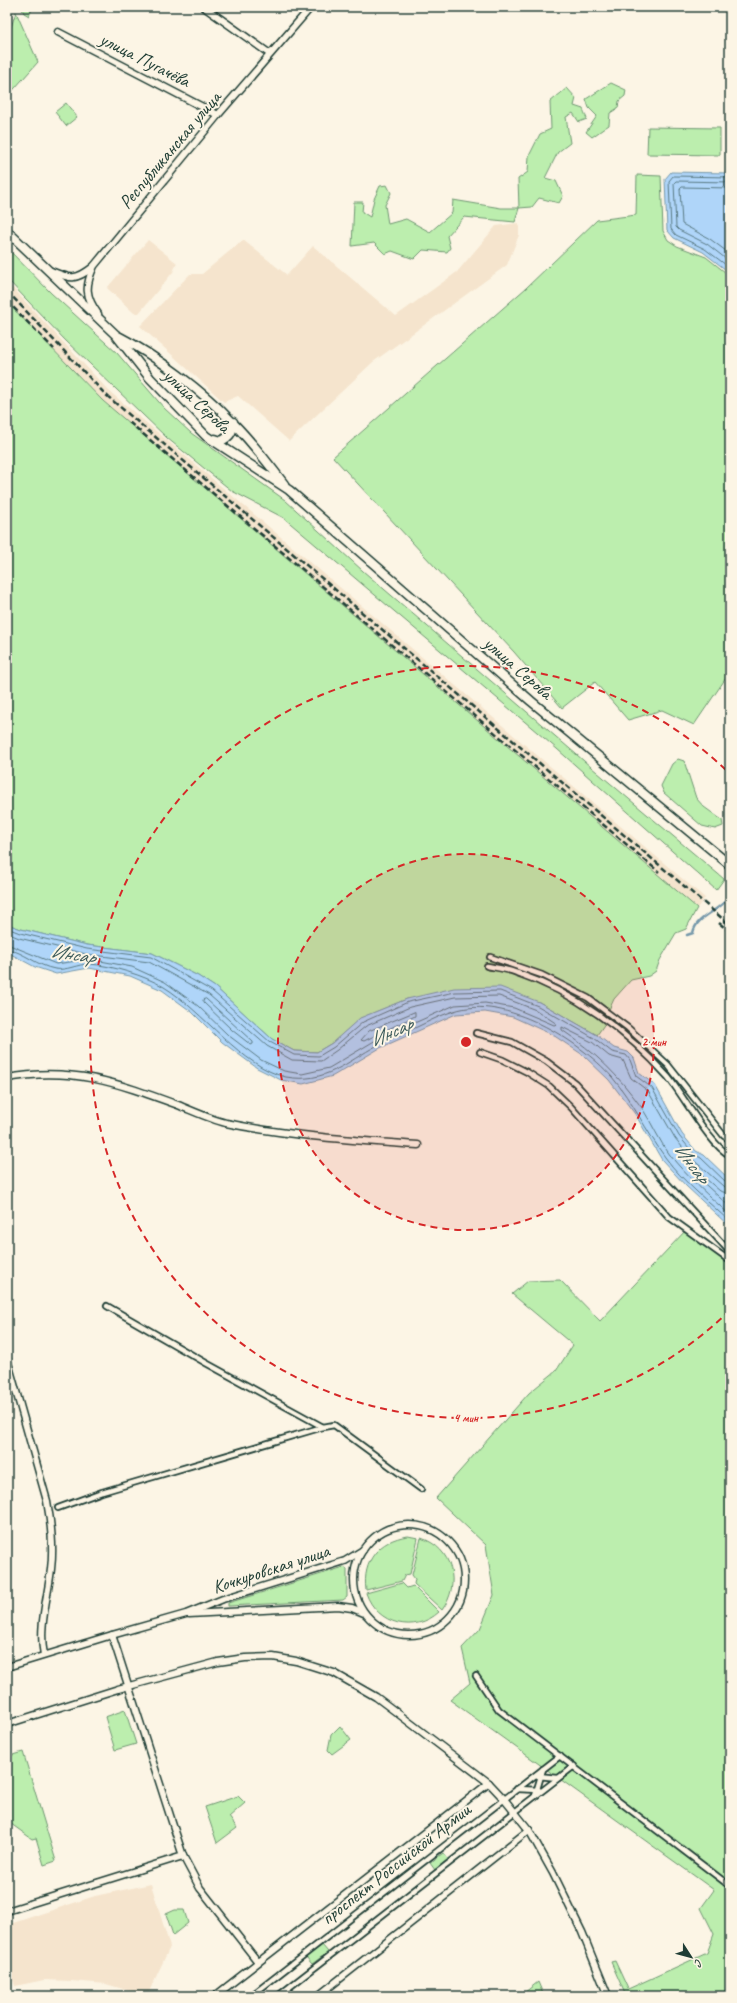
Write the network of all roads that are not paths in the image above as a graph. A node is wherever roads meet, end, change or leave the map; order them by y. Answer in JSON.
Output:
{"nodes":[{"id":1,"x":204,"y":7,"type":"edge"},
{"id":2,"x":311,"y":7,"type":"edge"},
{"id":3,"x":58,"y":32,"type":"dead end"},
{"id":4,"x":270,"y":54,"type":"junction"},
{"id":5,"x":218,"y":115,"type":"junction"},
{"id":6,"x":7,"y":231,"type":"edge"},
{"id":7,"x":94,"y":266,"type":"junction"},
{"id":8,"x":47,"y":269,"type":"junction"},
{"id":9,"x":104,"y":324,"type":"junction"},
{"id":10,"x":116,"y":335,"type":"junction"},
{"id":11,"x":233,"y":422,"type":"junction"},
{"id":12,"x":206,"y":436,"type":"junction"},
{"id":13,"x":289,"y":490,"type":"junction"},
{"id":14,"x":730,"y":865,"type":"edge"},
{"id":15,"x":490,"y":957,"type":"dead end"},
{"id":16,"x":487,"y":966,"type":"dead end"},
{"id":17,"x":476,"y":1033,"type":"dead end"},
{"id":18,"x":480,"y":1052,"type":"dead end"},
{"id":19,"x":7,"y":1078,"type":"edge"},
{"id":20,"x":730,"y":1140,"type":"edge"},
{"id":21,"x":418,"y":1145,"type":"dead end"},
{"id":22,"x":730,"y":1155,"type":"edge"},
{"id":23,"x":730,"y":1252,"type":"edge"},
{"id":24,"x":730,"y":1261,"type":"edge"},
{"id":25,"x":107,"y":1306,"type":"dead end"},
{"id":26,"x":7,"y":1359,"type":"edge"},
{"id":27,"x":323,"y":1427,"type":"junction"},
{"id":28,"x":421,"y":1489,"type":"dead end"},
{"id":29,"x":58,"y":1508,"type":"dead end"},
{"id":30,"x":363,"y":1550,"type":"junction"},
{"id":31,"x":364,"y":1613,"type":"junction"},
{"id":32,"x":186,"y":1614,"type":"junction"},
{"id":33,"x":112,"y":1635,"type":"junction"},
{"id":34,"x":44,"y":1655,"type":"junction"},
{"id":35,"x":7,"y":1668,"type":"edge"},
{"id":36,"x":476,"y":1676,"type":"dead end"},
{"id":37,"x":128,"y":1686,"type":"junction"},
{"id":38,"x":7,"y":1724,"type":"edge"},
{"id":39,"x":560,"y":1756,"type":"junction"},
{"id":40,"x":574,"y":1766,"type":"junction"},
{"id":41,"x":543,"y":1769,"type":"junction"},
{"id":42,"x":534,"y":1776,"type":"junction"},
{"id":43,"x":541,"y":1777,"type":"junction"},
{"id":44,"x":558,"y":1778,"type":"junction"},
{"id":45,"x":489,"y":1783,"type":"junction"},
{"id":46,"x":516,"y":1789,"type":"junction"},
{"id":47,"x":540,"y":1790,"type":"junction"},
{"id":48,"x":504,"y":1799,"type":"junction"},
{"id":49,"x":515,"y":1812,"type":"junction"},
{"id":50,"x":529,"y":1830,"type":"junction"},
{"id":51,"x":183,"y":1856,"type":"junction"},
{"id":52,"x":730,"y":1886,"type":"edge"},
{"id":53,"x":7,"y":1911,"type":"edge"},
{"id":54,"x":258,"y":1962,"type":"junction"},
{"id":55,"x":215,"y":1996,"type":"edge"},
{"id":56,"x":251,"y":1996,"type":"edge"},
{"id":57,"x":278,"y":1996,"type":"edge"},
{"id":58,"x":318,"y":1996,"type":"edge"},
{"id":59,"x":608,"y":1996,"type":"edge"}],
"edges":[{"from":1,"to":4,"type":"street"},
{"from":2,"to":4,"type":"street","name":"Республиканская улица"},
{"from":3,"to":5,"type":"street","name":"улица Пугачёва"},
{"from":4,"to":5,"type":"street","name":"Республиканская улица"},
{"from":5,"to":7,"type":"street","name":"Республиканская улица"},
{"from":6,"to":8,"type":"street","name":"улица Серова"},
{"from":7,"to":8,"type":"street"},
{"from":7,"to":9,"type":"street","name":"Республиканская улица"},
{"from":8,"to":9,"type":"street","name":"улица Серова"},
{"from":9,"to":10,"type":"street","name":"улица Серова"},
{"from":10,"to":11,"type":"street","name":"улица Серова"},
{"from":10,"to":12,"type":"street","name":"улица Серова"},
{"from":11,"to":12,"type":"street"},
{"from":11,"to":13,"type":"street","name":"улица Серова"},
{"from":12,"to":13,"type":"street","name":"улица Серова"},
{"from":13,"to":14,"type":"street","name":"улица Серова"},
{"from":15,"to":20,"type":"street"},
{"from":16,"to":22,"type":"street"},
{"from":17,"to":23,"type":"street"},
{"from":18,"to":24,"type":"street"},
{"from":19,"to":21,"type":"street"},
{"from":25,"to":27,"type":"street"},
{"from":26,"to":34,"type":"street"},
{"from":27,"to":28,"type":"street"},
{"from":27,"to":29,"type":"street"},
{"from":30,"to":31,"type":"street"},
{"from":30,"to":31,"type":"street"},
{"from":30,"to":32,"type":"street","name":"Кочкуровская улица"},
{"from":31,"to":32,"type":"street","name":"Кочкуровская улица"},
{"from":32,"to":33,"type":"street","name":"Кочкуровская улица"},
{"from":33,"to":34,"type":"street","name":"Кочкуровская улица"},
{"from":33,"to":37,"type":"street"},
{"from":34,"to":35,"type":"street","name":"Кочкуровская улица"},
{"from":36,"to":39,"type":"street"},
{"from":37,"to":38,"type":"street"},
{"from":37,"to":45,"type":"street"},
{"from":37,"to":51,"type":"street"},
{"from":39,"to":40,"type":"street"},
{"from":39,"to":41,"type":"street","name":"проспект Российской Армии"},
{"from":40,"to":44,"type":"street","name":"проспект Российской Армии"},
{"from":40,"to":52,"type":"street"},
{"from":41,"to":42,"type":"street","name":"проспект Российской Армии"},
{"from":41,"to":43,"type":"street"},
{"from":42,"to":43,"type":"street"},
{"from":42,"to":46,"type":"street","name":"проспект Российской Армии"},
{"from":43,"to":44,"type":"street"},
{"from":43,"to":47,"type":"street"},
{"from":44,"to":47,"type":"street","name":"проспект Российской Армии"},
{"from":45,"to":48,"type":"street"},
{"from":45,"to":54,"type":"street","name":"проспект Российской Армии"},
{"from":46,"to":47,"type":"street"},
{"from":46,"to":48,"type":"street","name":"проспект Российской Армии"},
{"from":47,"to":49,"type":"street","name":"проспект Российской Армии"},
{"from":48,"to":49,"type":"street"},
{"from":48,"to":56,"type":"street","name":"проспект Российской Армии"},
{"from":49,"to":50,"type":"street"},
{"from":49,"to":57,"type":"street","name":"проспект Российской Армии"},
{"from":50,"to":58,"type":"street"},
{"from":50,"to":59,"type":"street"},
{"from":51,"to":53,"type":"street"},
{"from":51,"to":54,"type":"street"},
{"from":54,"to":55,"type":"street","name":"проспект Российской Армии"}]}
